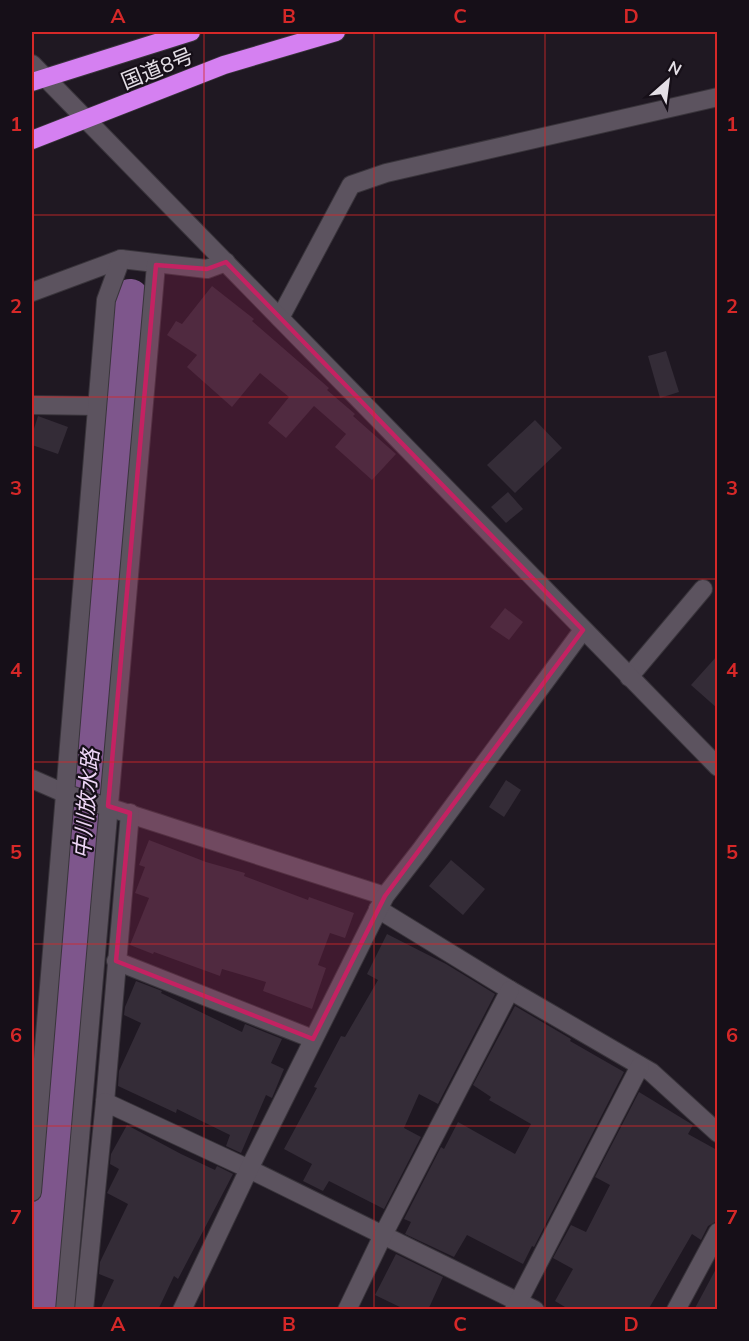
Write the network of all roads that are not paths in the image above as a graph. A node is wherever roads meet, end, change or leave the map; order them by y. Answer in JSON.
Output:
{"nodes":[{"id":1,"x":191,"y":32,"type":"edge"},
{"id":2,"x":336,"y":32,"type":"edge"},
{"id":3,"x":36,"y":75,"type":"edge"},
{"id":4,"x":717,"y":98,"type":"edge"},
{"id":5,"x":86,"y":120,"type":"junction"},
{"id":6,"x":32,"y":140,"type":"edge"},
{"id":7,"x":121,"y":259,"type":"junction"},
{"id":8,"x":226,"y":262,"type":"junction"},
{"id":9,"x":156,"y":265,"type":"junction"},
{"id":10,"x":32,"y":292,"type":"edge"},
{"id":11,"x":280,"y":318,"type":"junction"},
{"id":12,"x":32,"y":405,"type":"edge"},
{"id":13,"x":97,"y":406,"type":"junction"},
{"id":14,"x":703,"y":589,"type":"dead end"},
{"id":15,"x":583,"y":630,"type":"junction"},
{"id":16,"x":629,"y":677,"type":"junction"},
{"id":17,"x":717,"y":767,"type":"edge"},
{"id":18,"x":32,"y":779,"type":"edge"},
{"id":19,"x":68,"y":794,"type":"junction"},
{"id":20,"x":103,"y":804,"type":"junction"},
{"id":21,"x":130,"y":813,"type":"junction"},
{"id":22,"x":381,"y":902,"type":"junction"},
{"id":23,"x":116,"y":961,"type":"junction"},
{"id":24,"x":510,"y":990,"type":"junction"},
{"id":25,"x":313,"y":1040,"type":"junction"},
{"id":26,"x":640,"y":1066,"type":"junction"},
{"id":27,"x":105,"y":1102,"type":"junction"},
{"id":28,"x":717,"y":1133,"type":"edge"},
{"id":29,"x":249,"y":1169,"type":"junction"},
{"id":30,"x":32,"y":1192,"type":"edge"},
{"id":31,"x":717,"y":1232,"type":"edge"},
{"id":32,"x":383,"y":1235,"type":"junction"},
{"id":33,"x":516,"y":1305,"type":"edge"},
{"id":34,"x":65,"y":1310,"type":"edge"},
{"id":35,"x":84,"y":1310,"type":"edge"},
{"id":36,"x":182,"y":1310,"type":"edge"},
{"id":37,"x":347,"y":1310,"type":"edge"},
{"id":38,"x":534,"y":1310,"type":"edge"},
{"id":39,"x":676,"y":1310,"type":"edge"}],
"edges":[{"from":1,"to":3,"type":"highway","name":"国道8号"},
{"from":2,"to":5,"type":"highway","name":"国道8号"},
{"from":3,"to":5,"type":"street"},
{"from":4,"to":11,"type":"street"},
{"from":5,"to":6,"type":"highway","name":"国道8号"},
{"from":5,"to":8,"type":"street"},
{"from":7,"to":9,"type":"street"},
{"from":7,"to":10,"type":"street"},
{"from":7,"to":13,"type":"street"},
{"from":8,"to":9,"type":"street"},
{"from":8,"to":11,"type":"street"},
{"from":9,"to":20,"type":"street"},
{"from":11,"to":15,"type":"street"},
{"from":12,"to":13,"type":"street"},
{"from":13,"to":19,"type":"street"},
{"from":14,"to":16,"type":"street"},
{"from":15,"to":16,"type":"street"},
{"from":15,"to":22,"type":"street"},
{"from":16,"to":17,"type":"street"},
{"from":18,"to":19,"type":"street"},
{"from":19,"to":20,"type":"street"},
{"from":19,"to":30,"type":"street"},
{"from":20,"to":21,"type":"street"},
{"from":20,"to":34,"type":"street"},
{"from":21,"to":22,"type":"street"},
{"from":21,"to":23,"type":"street"},
{"from":22,"to":24,"type":"street"},
{"from":22,"to":25,"type":"street"},
{"from":23,"to":25,"type":"street"},
{"from":23,"to":27,"type":"street"},
{"from":24,"to":26,"type":"street"},
{"from":24,"to":32,"type":"street"},
{"from":25,"to":29,"type":"street"},
{"from":26,"to":28,"type":"street"},
{"from":26,"to":33,"type":"street"},
{"from":27,"to":29,"type":"street"},
{"from":27,"to":35,"type":"street"},
{"from":29,"to":32,"type":"street"},
{"from":29,"to":36,"type":"street"},
{"from":31,"to":39,"type":"street"},
{"from":32,"to":33,"type":"street"},
{"from":32,"to":37,"type":"street"},
{"from":33,"to":38,"type":"street"}]}
